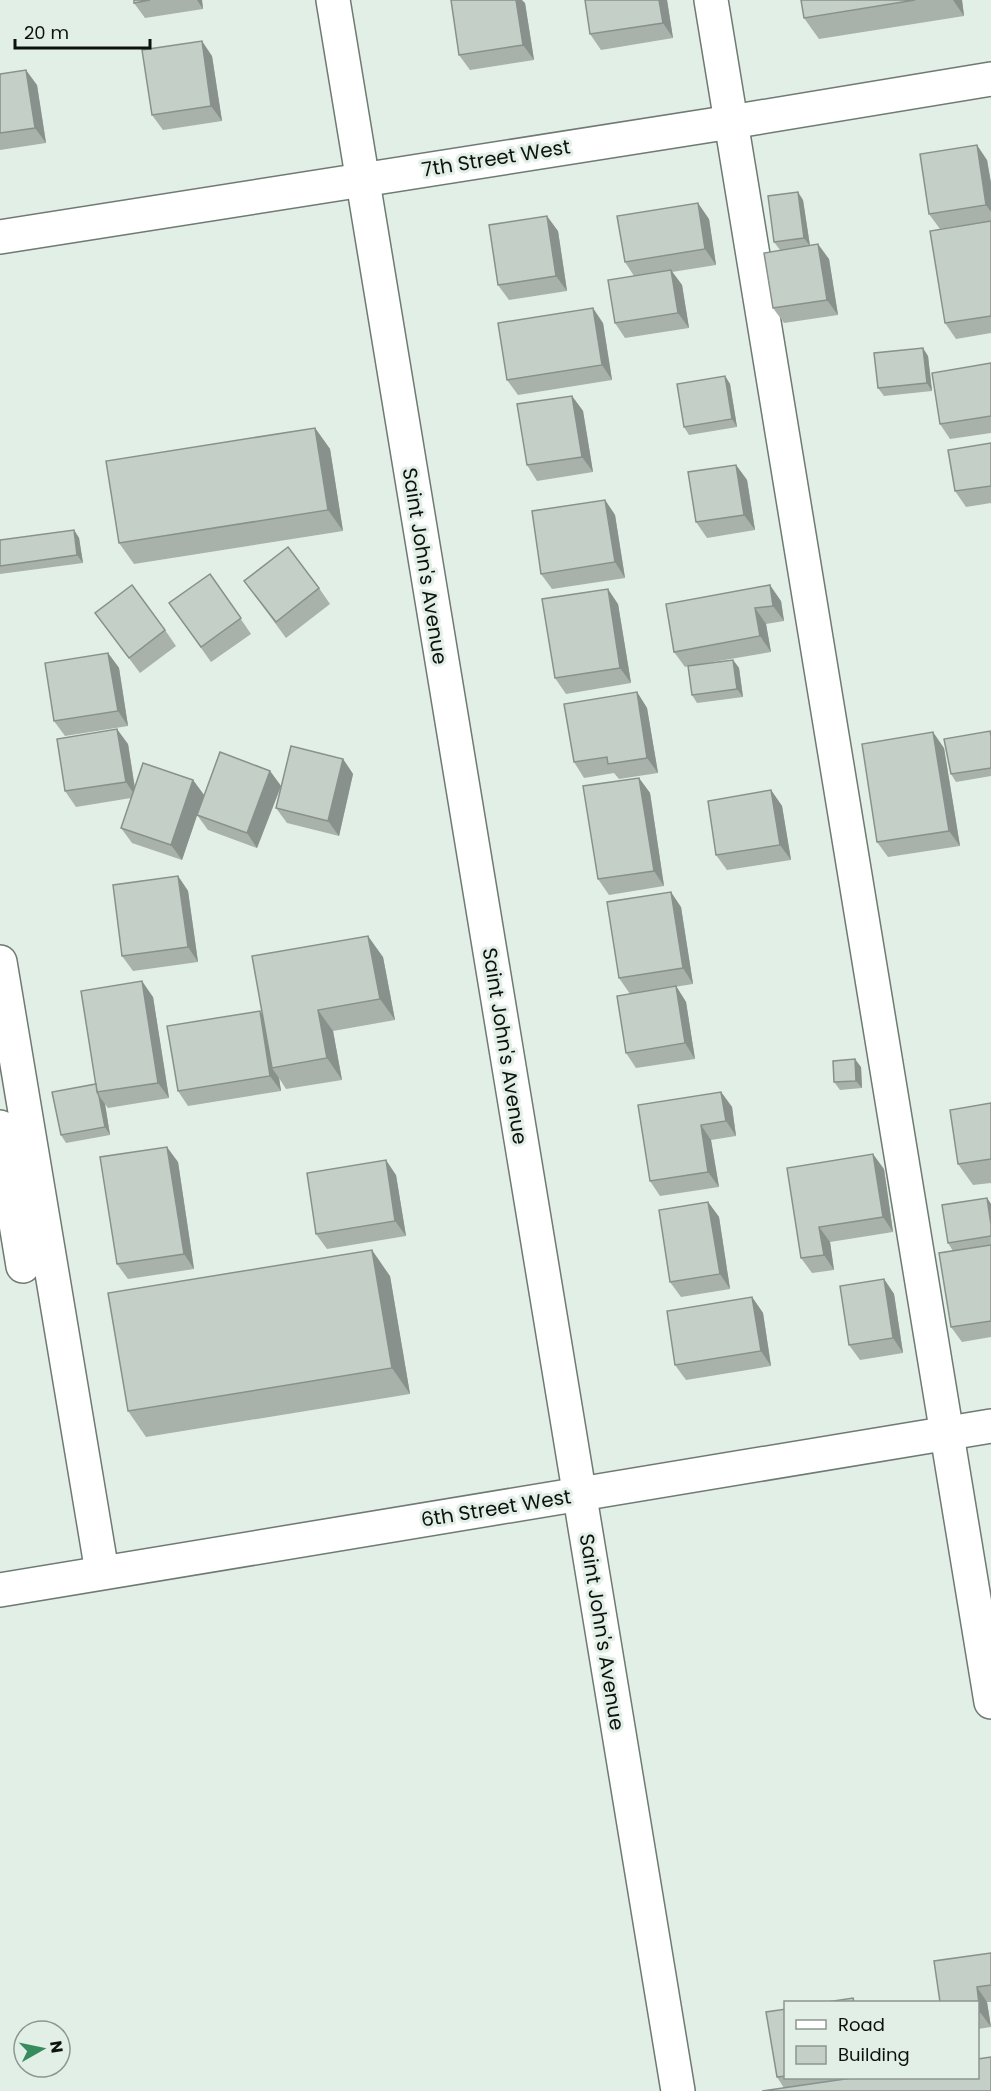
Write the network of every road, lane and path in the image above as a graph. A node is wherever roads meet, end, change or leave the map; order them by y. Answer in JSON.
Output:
{"nodes":[{"id":1,"x":333,"y":0,"type":"edge"},
{"id":2,"x":711,"y":0,"type":"edge"},
{"id":3,"x":991,"y":79,"type":"edge"},
{"id":4,"x":731,"y":122,"type":"junction"},
{"id":5,"x":362,"y":178,"type":"junction"},
{"id":6,"x":0,"y":237,"type":"edge"},
{"id":7,"x":0,"y":962,"type":"edge"},
{"id":8,"x":0,"y":1127,"type":"edge"},
{"id":9,"x":23,"y":1266,"type":"dead end"},
{"id":10,"x":991,"y":1426,"type":"edge"},
{"id":11,"x":946,"y":1434,"type":"junction"},
{"id":12,"x":579,"y":1494,"type":"junction"},
{"id":13,"x":102,"y":1572,"type":"junction"},
{"id":14,"x":0,"y":1590,"type":"edge"},
{"id":15,"x":991,"y":1702,"type":"edge"},
{"id":16,"x":678,"y":2091,"type":"edge"}],
"edges":[{"from":1,"to":5,"type":"street","name":"Saint John's Avenue"},
{"from":2,"to":4,"type":"street"},
{"from":3,"to":4,"type":"street","name":"7th Street West"},
{"from":4,"to":5,"type":"street","name":"7th Street West"},
{"from":4,"to":11,"type":"street"},
{"from":5,"to":6,"type":"street","name":"7th Street West"},
{"from":5,"to":12,"type":"street","name":"Saint John's Avenue"},
{"from":7,"to":13,"type":"street"},
{"from":8,"to":9,"type":"street"},
{"from":10,"to":11,"type":"street","name":"6th Street West"},
{"from":11,"to":12,"type":"street","name":"6th Street West"},
{"from":11,"to":15,"type":"street"},
{"from":12,"to":13,"type":"street","name":"6th Street West"},
{"from":12,"to":16,"type":"street","name":"Saint John's Avenue"},
{"from":13,"to":14,"type":"street","name":"6th Street West"}]}
